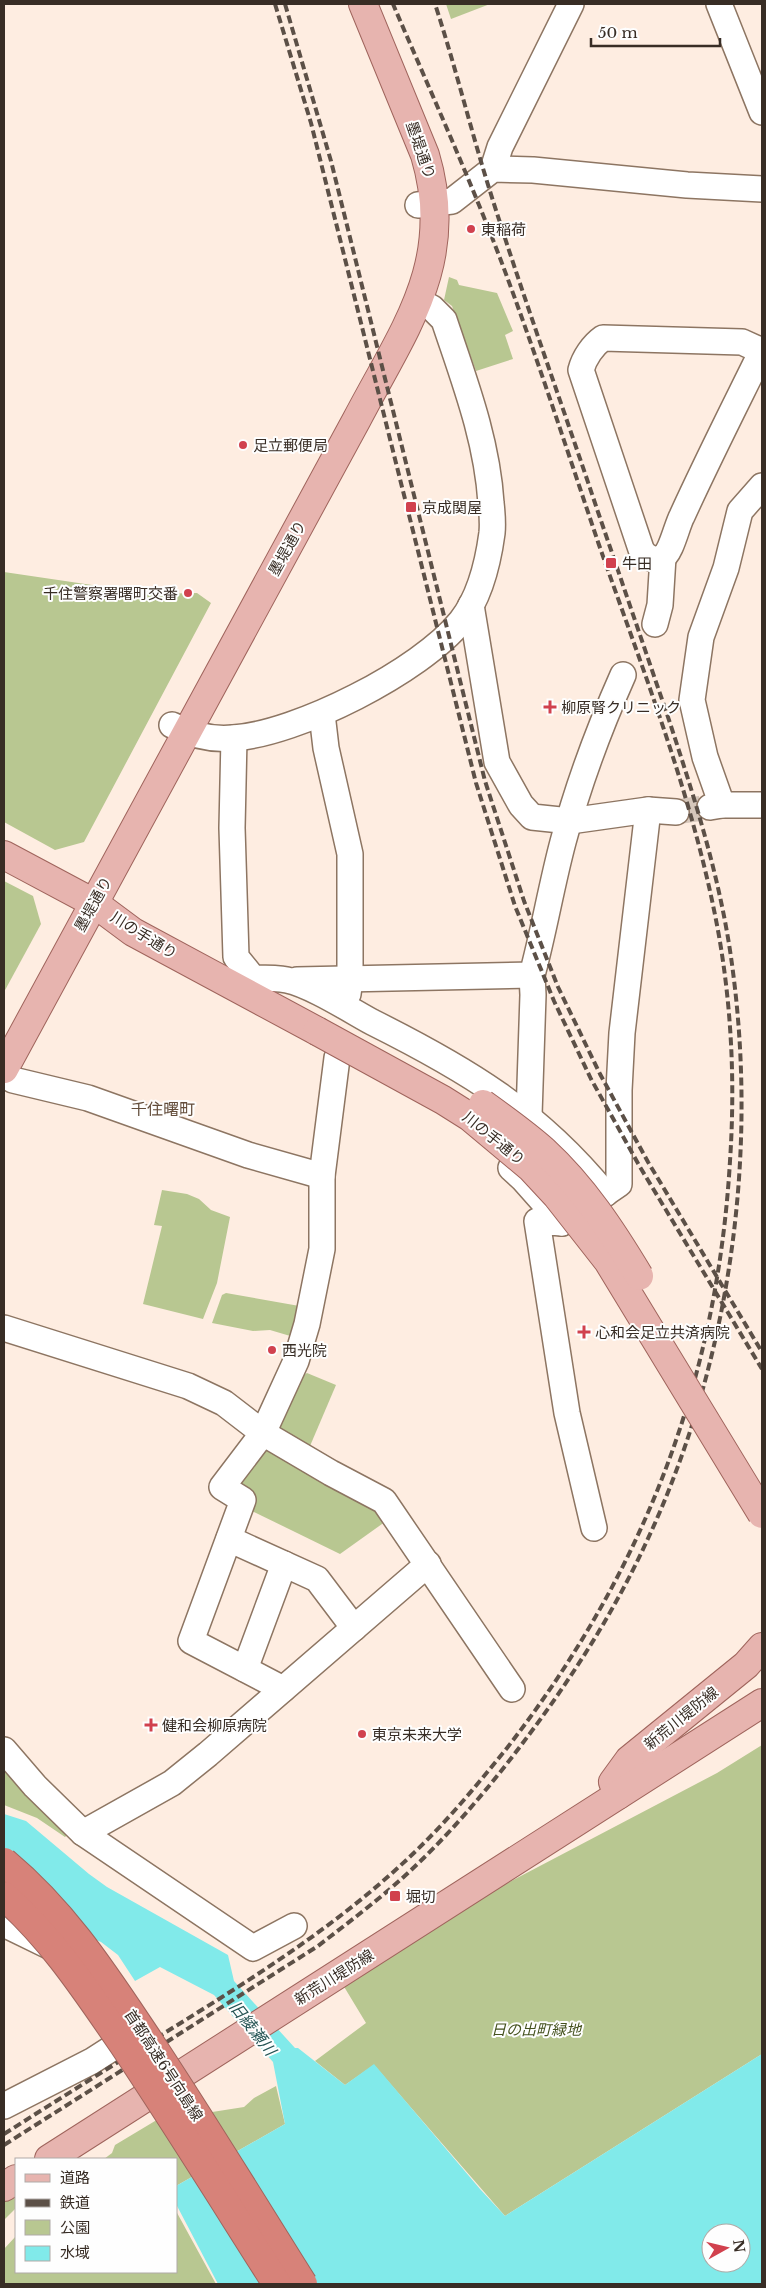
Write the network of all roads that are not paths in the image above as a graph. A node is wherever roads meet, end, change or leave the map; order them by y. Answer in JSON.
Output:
{"nodes":[{"id":1,"x":345,"y":4,"type":"edge"},
{"id":2,"x":363,"y":4,"type":"edge"},
{"id":3,"x":571,"y":4,"type":"edge"},
{"id":4,"x":719,"y":4,"type":"edge"},
{"id":5,"x":762,"y":112,"type":"edge"},
{"id":6,"x":493,"y":169,"type":"junction"},
{"id":7,"x":762,"y":189,"type":"edge"},
{"id":8,"x":426,"y":205,"type":"junction"},
{"id":9,"x":419,"y":301,"type":"junction"},
{"id":10,"x":762,"y":350,"type":"edge"},
{"id":11,"x":762,"y":486,"type":"edge"},
{"id":12,"x":663,"y":557,"type":"junction"},
{"id":13,"x":471,"y":605,"type":"junction"},
{"id":14,"x":654,"y":624,"type":"dead end"},
{"id":15,"x":623,"y":675,"type":"dead end"},
{"id":16,"x":322,"y":714,"type":"junction"},
{"id":17,"x":179,"y":728,"type":"junction"},
{"id":18,"x":234,"y":738,"type":"junction"},
{"id":19,"x":762,"y":805,"type":"edge"},
{"id":20,"x":648,"y":810,"type":"junction"},
{"id":21,"x":676,"y":812,"type":"tunnel mouth"},
{"id":22,"x":570,"y":821,"type":"junction"},
{"id":23,"x":4,"y":855,"type":"edge"},
{"id":24,"x":86,"y":898,"type":"junction"},
{"id":25,"x":532,"y":975,"type":"junction"},
{"id":26,"x":350,"y":979,"type":"junction"},
{"id":27,"x":289,"y":980,"type":"junction"},
{"id":28,"x":249,"y":985,"type":"junction"},
{"id":29,"x":330,"y":1018,"type":"junction"},
{"id":30,"x":4,"y":1030,"type":"edge"},
{"id":31,"x":337,"y":1058,"type":"junction"},
{"id":32,"x":4,"y":1069,"type":"edge"},
{"id":33,"x":4,"y":1075,"type":"edge"},
{"id":34,"x":529,"y":1115,"type":"junction"},
{"id":35,"x":322,"y":1176,"type":"junction"},
{"id":36,"x":605,"y":1194,"type":"junction"},
{"id":37,"x":562,"y":1223,"type":"junction"},
{"id":38,"x":4,"y":1328,"type":"edge"},
{"id":39,"x":263,"y":1433,"type":"junction"},
{"id":40,"x":762,"y":1480,"type":"edge"},
{"id":41,"x":762,"y":1514,"type":"edge"},
{"id":42,"x":594,"y":1528,"type":"dead end"},
{"id":43,"x":229,"y":1539,"type":"junction"},
{"id":44,"x":284,"y":1564,"type":"junction"},
{"id":45,"x":428,"y":1564,"type":"junction"},
{"id":46,"x":354,"y":1628,"type":"junction"},
{"id":47,"x":762,"y":1648,"type":"edge"},
{"id":48,"x":245,"y":1670,"type":"junction"},
{"id":49,"x":283,"y":1689,"type":"junction"},
{"id":50,"x":512,"y":1689,"type":"dead end"},
{"id":51,"x":762,"y":1703,"type":"edge"},
{"id":52,"x":4,"y":1750,"type":"edge"},
{"id":53,"x":618,"y":1795,"type":"junction"},
{"id":54,"x":83,"y":1833,"type":"junction"},
{"id":55,"x":4,"y":1862,"type":"edge"},
{"id":56,"x":4,"y":1896,"type":"edge"},
{"id":57,"x":4,"y":1924,"type":"edge"},
{"id":58,"x":294,"y":1926,"type":"dead end"},
{"id":59,"x":4,"y":2106,"type":"edge"},
{"id":60,"x":51,"y":2158,"type":"edge"},
{"id":61,"x":15,"y":2180,"type":"edge"},
{"id":62,"x":4,"y":2187,"type":"edge"},
{"id":63,"x":278,"y":2284,"type":"edge"},
{"id":64,"x":303,"y":2284,"type":"edge"}],
"edges":[{"from":1,"to":8,"type":"main road","name":"墨堤通り"},
{"from":2,"to":8,"type":"main road","name":"墨堤通り"},
{"from":3,"to":6,"type":"street"},
{"from":4,"to":5,"type":"street"},
{"from":6,"to":7,"type":"street"},
{"from":6,"to":8,"type":"street"},
{"from":8,"to":9,"type":"main road","name":"墨堤通り"},
{"from":8,"to":17,"type":"main road","name":"墨堤通り"},
{"from":9,"to":13,"type":"street"},
{"from":9,"to":17,"type":"main road","name":"墨堤通り"},
{"from":10,"to":12,"type":"street"},
{"from":10,"to":12,"type":"street"},
{"from":11,"to":19,"type":"street"},
{"from":12,"to":14,"type":"street"},
{"from":13,"to":16,"type":"street"},
{"from":13,"to":22,"type":"street"},
{"from":15,"to":22,"type":"street"},
{"from":16,"to":18,"type":"street"},
{"from":16,"to":26,"type":"street"},
{"from":17,"to":18,"type":"street"},
{"from":17,"to":24,"type":"main road","name":"墨堤通り"},
{"from":18,"to":28,"type":"street"},
{"from":20,"to":21,"type":"street"},
{"from":20,"to":22,"type":"street"},
{"from":20,"to":36,"type":"street"},
{"from":22,"to":25,"type":"street"},
{"from":23,"to":24,"type":"main road","name":"川の手通り"},
{"from":24,"to":28,"type":"main road","name":"川の手通り"},
{"from":24,"to":30,"type":"main road","name":"墨堤通り"},
{"from":24,"to":32,"type":"main road","name":"墨堤通り"},
{"from":25,"to":26,"type":"street"},
{"from":25,"to":34,"type":"street"},
{"from":26,"to":27,"type":"street"},
{"from":26,"to":29,"type":"street"},
{"from":27,"to":28,"type":"street"},
{"from":27,"to":29,"type":"street"},
{"from":28,"to":29,"type":"main road","name":"川の手通り"},
{"from":28,"to":31,"type":"street"},
{"from":29,"to":34,"type":"street"},
{"from":29,"to":40,"type":"main road","name":"川の手通り","bridge":true},
{"from":29,"to":41,"type":"main road","name":"川の手通り","bridge":true},
{"from":31,"to":35,"type":"street"},
{"from":31,"to":37,"type":"street"},
{"from":33,"to":35,"type":"street"},
{"from":34,"to":36,"type":"street"},
{"from":35,"to":39,"type":"street"},
{"from":36,"to":37,"type":"street"},
{"from":37,"to":42,"type":"street"},
{"from":38,"to":39,"type":"street"},
{"from":39,"to":43,"type":"street"},
{"from":39,"to":45,"type":"street"},
{"from":43,"to":44,"type":"street"},
{"from":43,"to":48,"type":"street"},
{"from":44,"to":46,"type":"street"},
{"from":44,"to":48,"type":"street"},
{"from":45,"to":46,"type":"street"},
{"from":45,"to":50,"type":"street"},
{"from":46,"to":49,"type":"street"},
{"from":47,"to":53,"type":"main road","name":"新荒川堤防線"},
{"from":48,"to":49,"type":"street"},
{"from":49,"to":54,"type":"street"},
{"from":51,"to":53,"type":"main road","name":"新荒川堤防線"},
{"from":52,"to":54,"type":"street"},
{"from":53,"to":60,"type":"main road","name":"新荒川堤防線"},
{"from":54,"to":58,"type":"street"},
{"from":55,"to":64,"type":"highway","name":"首都高速6号向島線","bridge":true},
{"from":56,"to":63,"type":"highway","name":"首都高速6号向島線","bridge":true},
{"from":57,"to":59,"type":"street"},
{"from":61,"to":62,"type":"main road"}]}
